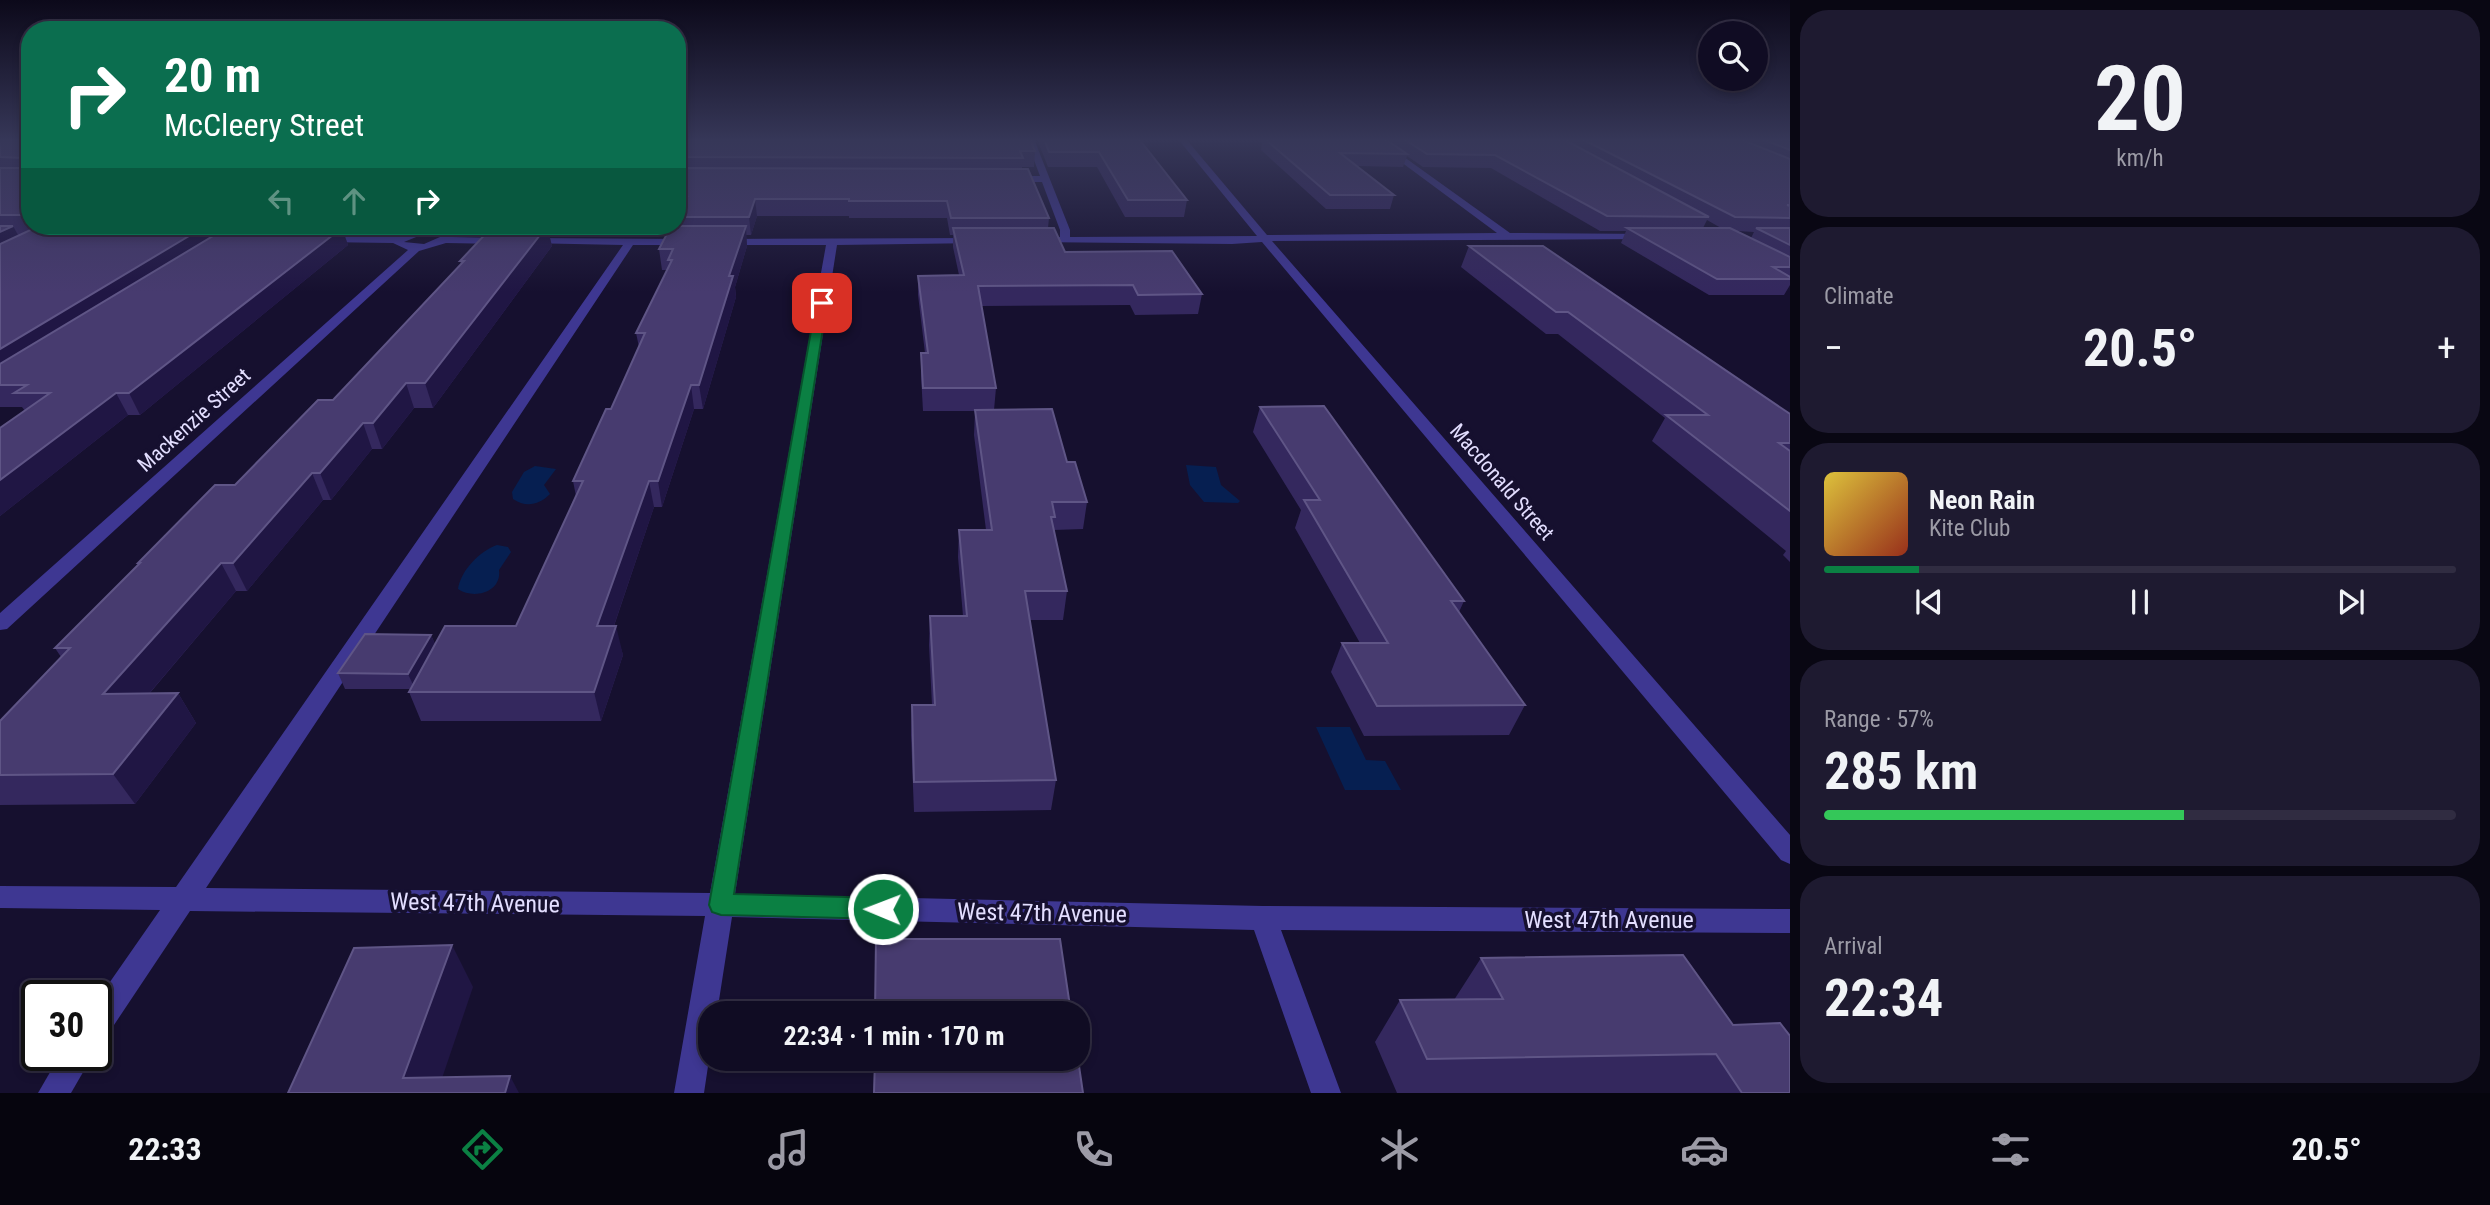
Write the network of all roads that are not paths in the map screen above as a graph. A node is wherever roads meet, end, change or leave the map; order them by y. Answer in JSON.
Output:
{"nodes":[{"id":1,"x":1049,"y":190,"type":"edge"},
{"id":2,"x":1224,"y":190,"type":"edge"},
{"id":3,"x":1444,"y":190,"type":"edge"},
{"id":4,"x":410,"y":235,"type":"edge"},
{"id":5,"x":446,"y":235,"type":"edge"},
{"id":6,"x":1508,"y":236,"type":"junction"},
{"id":7,"x":1659,"y":236,"type":"edge"},
{"id":8,"x":1264,"y":238,"type":"junction"},
{"id":9,"x":316,"y":239,"type":"edge"},
{"id":10,"x":399,"y":240,"type":"junction"},
{"id":11,"x":445,"y":240,"type":"junction"},
{"id":12,"x":1024,"y":240,"type":"edge"},
{"id":13,"x":1065,"y":240,"type":"junction"},
{"id":14,"x":983,"y":241,"type":"edge"},
{"id":15,"x":630,"y":242,"type":"junction"},
{"id":16,"x":696,"y":242,"type":"edge"},
{"id":17,"x":709,"y":242,"type":"edge"},
{"id":18,"x":832,"y":242,"type":"junction"},
{"id":19,"x":416,"y":247,"type":"junction"},
{"id":20,"x":0,"y":624,"type":"edge"},
{"id":21,"x":1790,"y":853,"type":"edge"},
{"id":22,"x":0,"y":897,"type":"edge"},
{"id":23,"x":180,"y":901,"type":"junction"},
{"id":24,"x":721,"y":905,"type":"junction"},
{"id":25,"x":1263,"y":918,"type":"junction"},
{"id":26,"x":1790,"y":921,"type":"edge"},
{"id":27,"x":112,"y":1003,"type":"edge"},
{"id":28,"x":67,"y":1071,"type":"edge"},
{"id":29,"x":52,"y":1093,"type":"edge"},
{"id":30,"x":689,"y":1093,"type":"edge"},
{"id":31,"x":1326,"y":1093,"type":"edge"}],
"edges":[{"from":1,"to":13,"type":"street"},
{"from":2,"to":8,"type":"street","name":"Macdonald Street"},
{"from":3,"to":6,"type":"street"},
{"from":4,"to":10,"type":"street"},
{"from":5,"to":11,"type":"street"},
{"from":6,"to":7,"type":"street"},
{"from":6,"to":8,"type":"street"},
{"from":8,"to":13,"type":"street"},
{"from":8,"to":21,"type":"street","name":"Macdonald Street"},
{"from":9,"to":10,"type":"street"},
{"from":10,"to":19,"type":"street"},
{"from":11,"to":15,"type":"street"},
{"from":11,"to":19,"type":"street"},
{"from":12,"to":13,"type":"street"},
{"from":14,"to":18,"type":"street"},
{"from":15,"to":16,"type":"street"},
{"from":15,"to":23,"type":"street"},
{"from":17,"to":18,"type":"street"},
{"from":18,"to":24,"type":"street"},
{"from":19,"to":20,"type":"street","name":"Mackenzie Street"},
{"from":22,"to":23,"type":"street","name":"West 47th Avenue"},
{"from":23,"to":24,"type":"street","name":"West 47th Avenue"},
{"from":23,"to":27,"type":"street"},
{"from":24,"to":25,"type":"street","name":"West 47th Avenue"},
{"from":24,"to":30,"type":"street"},
{"from":25,"to":26,"type":"street","name":"West 47th Avenue"},
{"from":25,"to":31,"type":"street"},
{"from":28,"to":29,"type":"street"}]}
